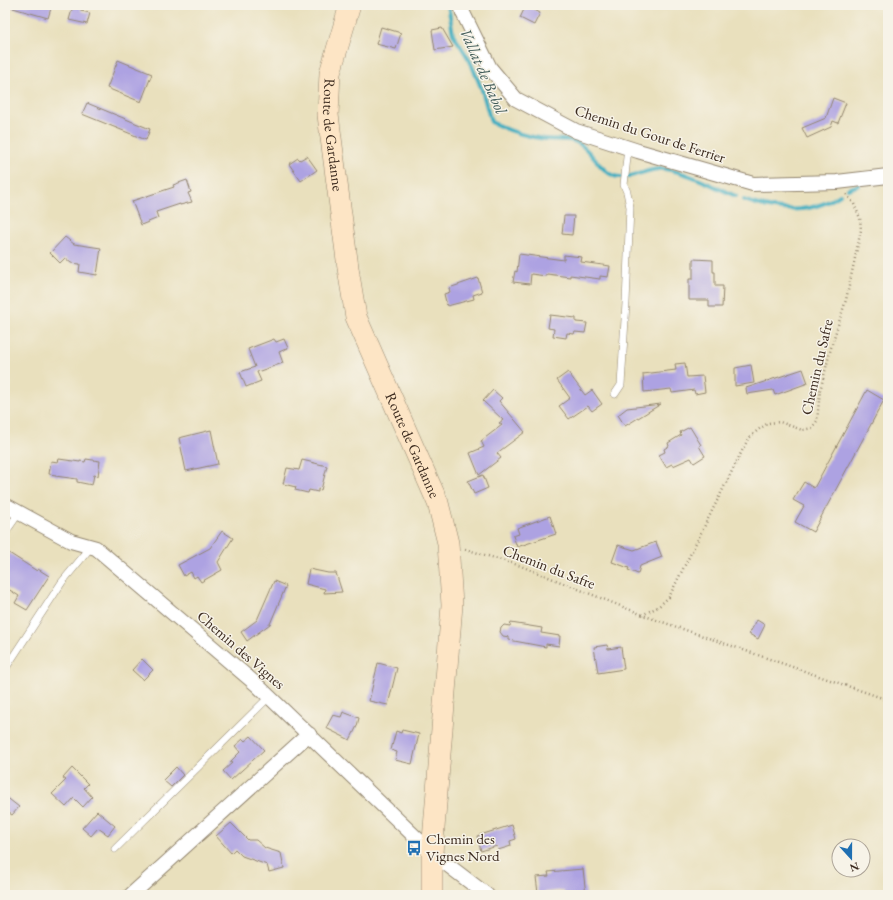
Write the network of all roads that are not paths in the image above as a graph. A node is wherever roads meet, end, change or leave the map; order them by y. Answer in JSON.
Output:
{"nodes":[{"id":1,"x":350,"y":5,"type":"edge"},
{"id":2,"x":462,"y":5,"type":"edge"},
{"id":3,"x":628,"y":148,"type":"junction"},
{"id":4,"x":888,"y":176,"type":"edge"},
{"id":5,"x":615,"y":394,"type":"dead end"},
{"id":6,"x":5,"y":505,"type":"edge"},
{"id":7,"x":20,"y":513,"type":"junction"},
{"id":8,"x":5,"y":533,"type":"edge"},
{"id":9,"x":91,"y":547,"type":"junction"},
{"id":10,"x":5,"y":669,"type":"edge"},
{"id":11,"x":269,"y":697,"type":"junction"},
{"id":12,"x":309,"y":734,"type":"junction"},
{"id":13,"x":115,"y":849,"type":"dead end"},
{"id":14,"x":432,"y":854,"type":"junction"},
{"id":15,"x":130,"y":895,"type":"edge"},
{"id":16,"x":432,"y":895,"type":"edge"},
{"id":17,"x":487,"y":895,"type":"edge"}],
"edges":[{"from":1,"to":14,"type":"street","name":"Route de Gardanne"},
{"from":2,"to":3,"type":"street","name":"Chemin du Gour de Ferrier"},
{"from":3,"to":4,"type":"street","name":"Chemin du Gour de Ferrier"},
{"from":3,"to":5,"type":"lane"},
{"from":6,"to":7,"type":"street","name":"Chemin des Vignes"},
{"from":7,"to":8,"type":"lane"},
{"from":7,"to":9,"type":"street","name":"Chemin des Vignes"},
{"from":9,"to":10,"type":"lane"},
{"from":9,"to":11,"type":"street","name":"Chemin des Vignes"},
{"from":11,"to":12,"type":"street","name":"Chemin des Vignes"},
{"from":11,"to":13,"type":"lane"},
{"from":12,"to":14,"type":"street","name":"Chemin des Vignes"},
{"from":12,"to":15,"type":"street"},
{"from":14,"to":16,"type":"street","name":"Route de Gardanne"},
{"from":14,"to":17,"type":"street","name":"Chemin des Vignes"}]}
